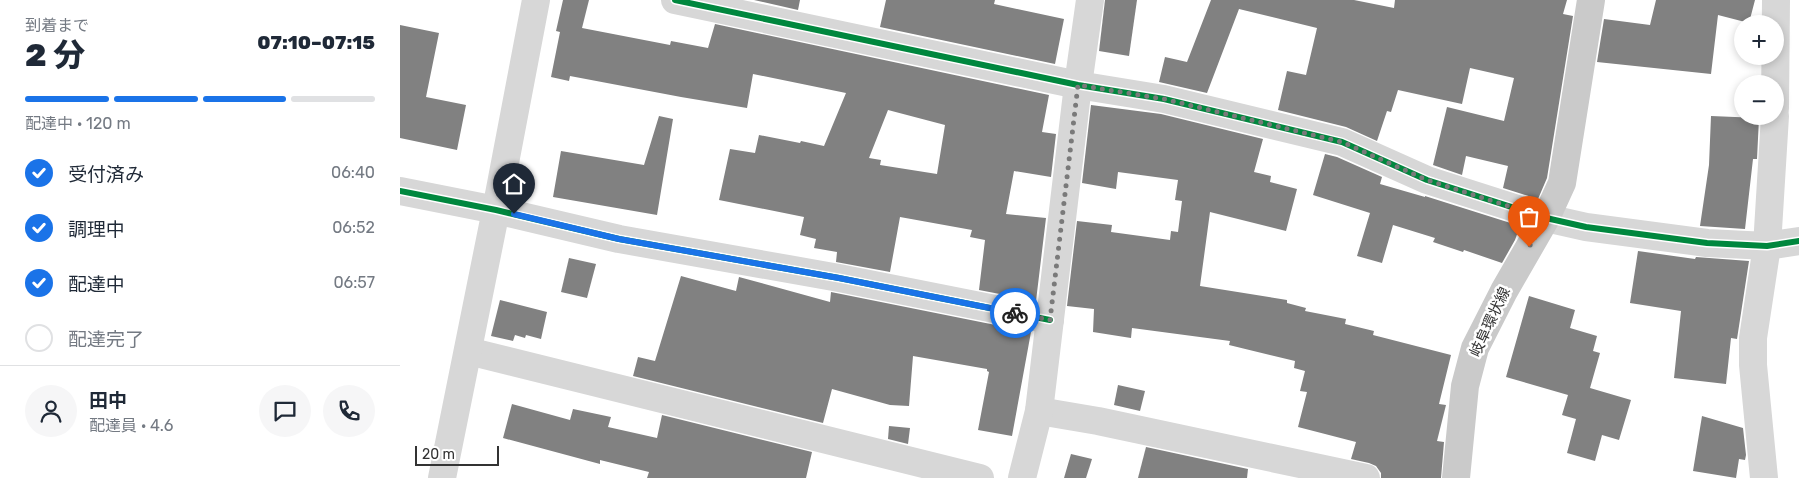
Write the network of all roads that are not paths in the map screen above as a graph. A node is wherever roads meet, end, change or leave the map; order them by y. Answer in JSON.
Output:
{"nodes":[{"id":1,"x":536,"y":0,"type":"edge"},
{"id":2,"x":674,"y":0,"type":"edge"},
{"id":3,"x":1090,"y":0,"type":"edge"},
{"id":4,"x":1592,"y":0,"type":"edge"},
{"id":5,"x":1776,"y":0,"type":"edge"},
{"id":6,"x":1775,"y":75,"type":"edge"},
{"id":7,"x":1078,"y":85,"type":"junction"},
{"id":8,"x":1774,"y":125,"type":"edge"},
{"id":9,"x":400,"y":191,"type":"edge"},
{"id":10,"x":496,"y":210,"type":"junction"},
{"id":11,"x":1546,"y":218,"type":"junction"},
{"id":12,"x":1799,"y":241,"type":"edge"},
{"id":13,"x":1767,"y":246,"type":"junction"},
{"id":14,"x":1050,"y":320,"type":"junction"},
{"id":15,"x":468,"y":351,"type":"junction"},
{"id":16,"x":1039,"y":411,"type":"junction"},
{"id":17,"x":442,"y":478,"type":"edge"},
{"id":18,"x":980,"y":478,"type":"edge"},
{"id":19,"x":1022,"y":478,"type":"edge"},
{"id":20,"x":1366,"y":478,"type":"edge"},
{"id":21,"x":1456,"y":478,"type":"edge"},
{"id":22,"x":1764,"y":478,"type":"edge"}],
"edges":[{"from":1,"to":10,"type":"street"},
{"from":2,"to":7,"type":"street"},
{"from":3,"to":7,"type":"street"},
{"from":4,"to":11,"type":"main road","name":"岐阜環状線"},
{"from":5,"to":6,"type":"street"},
{"from":7,"to":11,"type":"street"},
{"from":7,"to":14,"type":"street"},
{"from":8,"to":13,"type":"street"},
{"from":9,"to":10,"type":"street"},
{"from":10,"to":14,"type":"street"},
{"from":10,"to":15,"type":"street"},
{"from":11,"to":13,"type":"street"},
{"from":11,"to":21,"type":"main road","name":"岐阜環状線"},
{"from":12,"to":13,"type":"street"},
{"from":13,"to":22,"type":"street"},
{"from":14,"to":16,"type":"street"},
{"from":15,"to":17,"type":"street"},
{"from":15,"to":18,"type":"street"},
{"from":16,"to":19,"type":"street"},
{"from":16,"to":20,"type":"street"}]}
